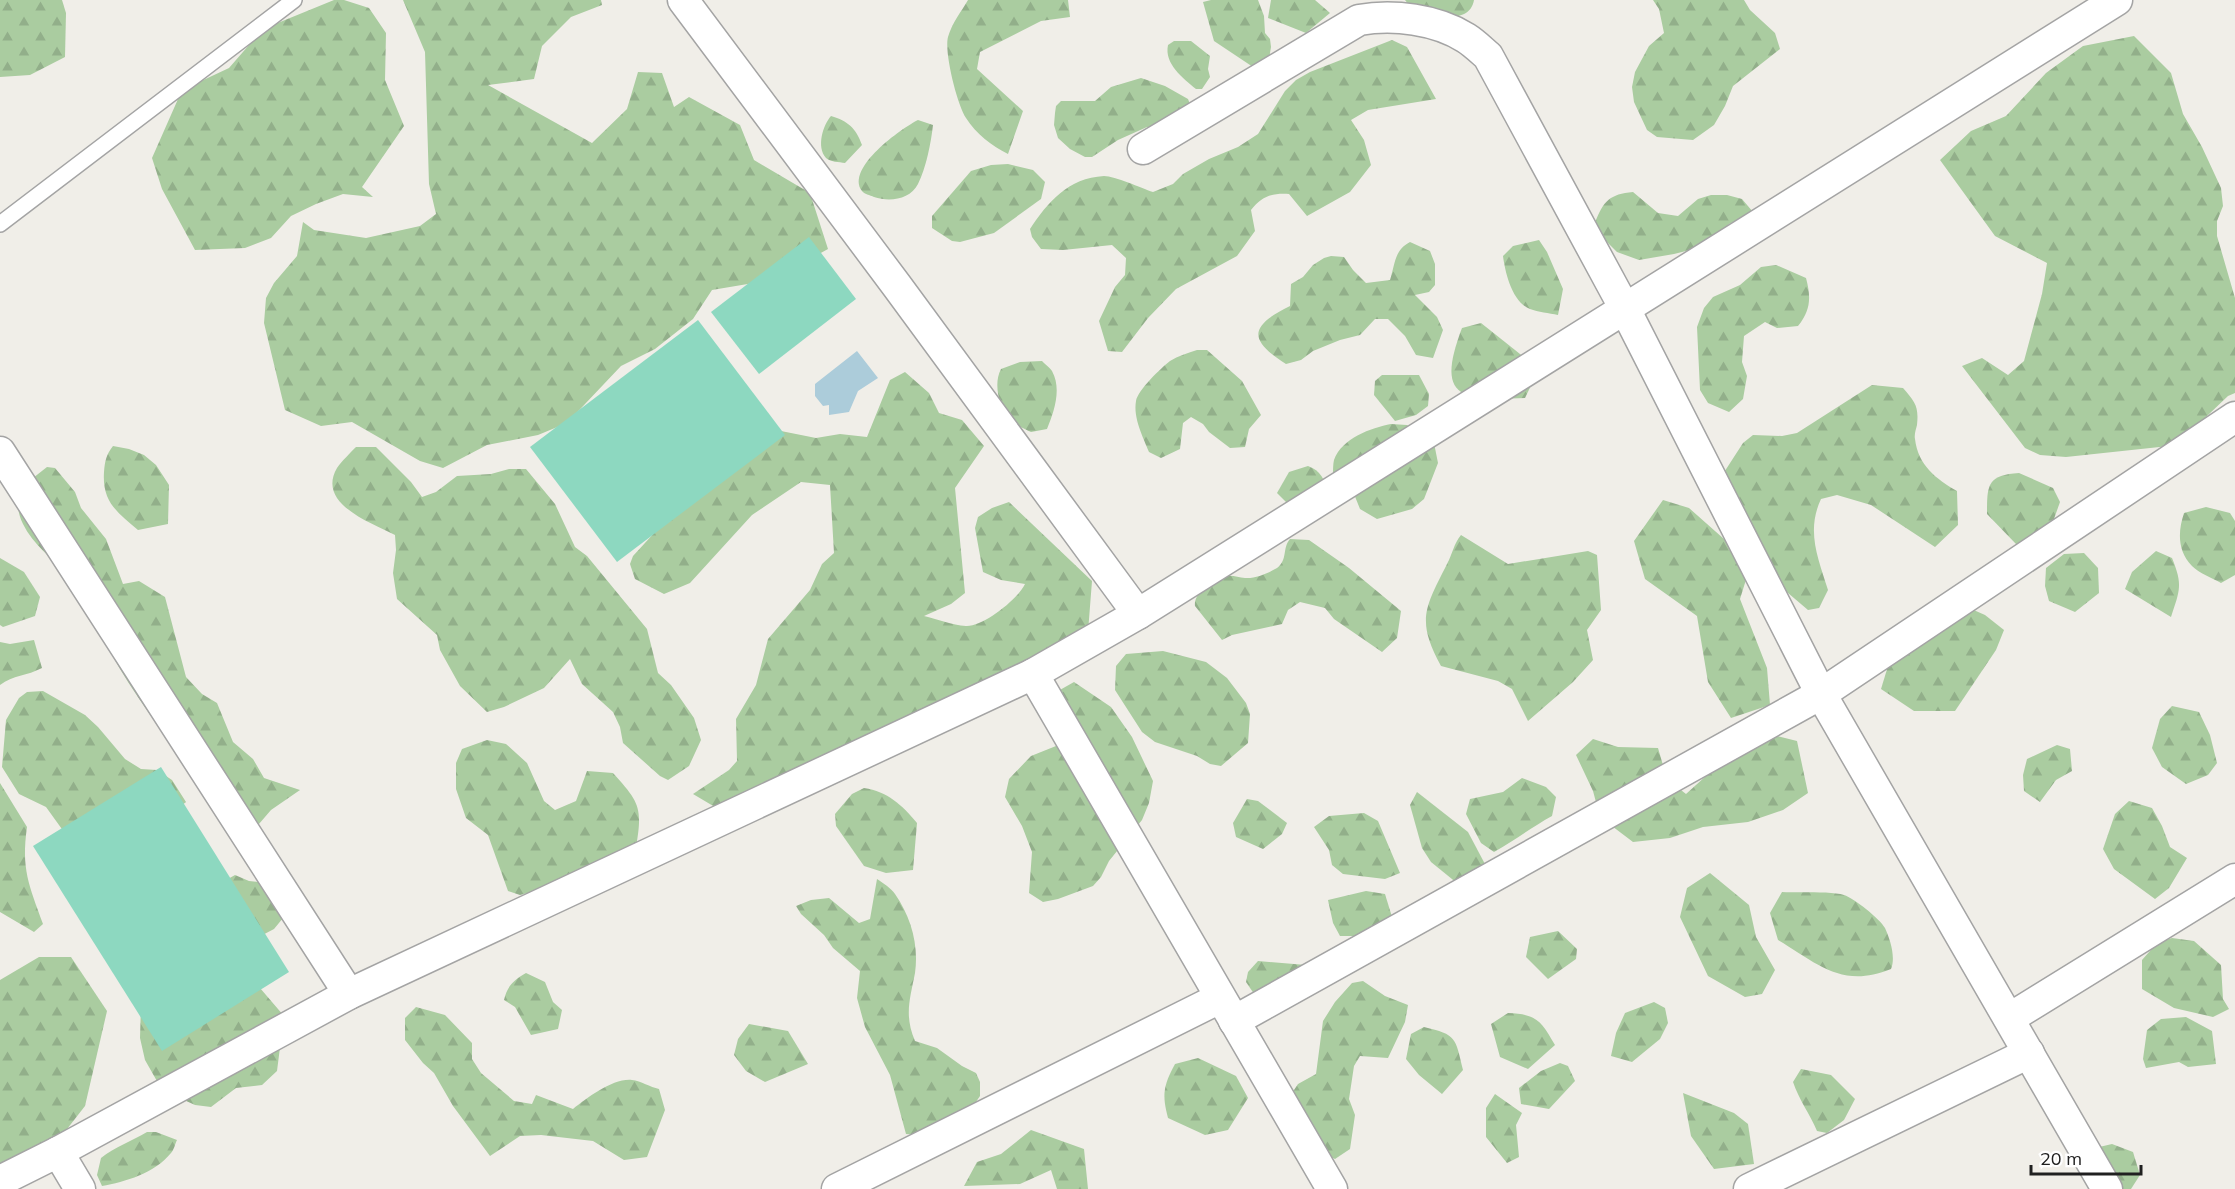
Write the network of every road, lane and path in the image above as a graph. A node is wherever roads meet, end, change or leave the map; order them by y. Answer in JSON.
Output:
{"nodes":[{"id":1,"x":294,"y":0,"type":"edge"},
{"id":2,"x":683,"y":0,"type":"edge"},
{"id":3,"x":2117,"y":0,"type":"edge"},
{"id":4,"x":2085,"y":9,"type":"edge"},
{"id":5,"x":1143,"y":149,"type":"dead end"},
{"id":6,"x":0,"y":224,"type":"edge"},
{"id":7,"x":1625,"y":309,"type":"junction"},
{"id":8,"x":2235,"y":417,"type":"edge"},
{"id":9,"x":0,"y":452,"type":"edge"},
{"id":10,"x":1138,"y":614,"type":"junction"},
{"id":11,"x":1033,"y":674,"type":"junction"},
{"id":12,"x":1821,"y":694,"type":"junction"},
{"id":13,"x":2235,"y":879,"type":"edge"},
{"id":14,"x":349,"y":994,"type":"junction"},
{"id":15,"x":1227,"y":1009,"type":"junction"},
{"id":16,"x":2010,"y":1018,"type":"junction"},
{"id":17,"x":2029,"y":1053,"type":"junction"},
{"id":18,"x":58,"y":1152,"type":"junction"},
{"id":19,"x":2,"y":1176,"type":"edge"},
{"id":20,"x":80,"y":1189,"type":"edge"},
{"id":21,"x":837,"y":1189,"type":"edge"},
{"id":22,"x":1332,"y":1189,"type":"edge"},
{"id":23,"x":1749,"y":1189,"type":"edge"},
{"id":24,"x":2107,"y":1189,"type":"edge"}],
"edges":[{"from":1,"to":6,"type":"lane"},
{"from":2,"to":10,"type":"street"},
{"from":3,"to":4,"type":"street"},
{"from":4,"to":7,"type":"street"},
{"from":5,"to":7,"type":"street"},
{"from":7,"to":10,"type":"street"},
{"from":7,"to":12,"type":"street"},
{"from":8,"to":12,"type":"street"},
{"from":9,"to":14,"type":"street"},
{"from":10,"to":11,"type":"street"},
{"from":11,"to":14,"type":"street"},
{"from":11,"to":15,"type":"street"},
{"from":12,"to":15,"type":"street"},
{"from":12,"to":16,"type":"street"},
{"from":13,"to":16,"type":"street"},
{"from":14,"to":18,"type":"street"},
{"from":15,"to":21,"type":"street"},
{"from":15,"to":22,"type":"street"},
{"from":16,"to":17,"type":"street"},
{"from":17,"to":23,"type":"street"},
{"from":17,"to":24,"type":"street"},
{"from":18,"to":19,"type":"street"},
{"from":18,"to":20,"type":"street"}]}
